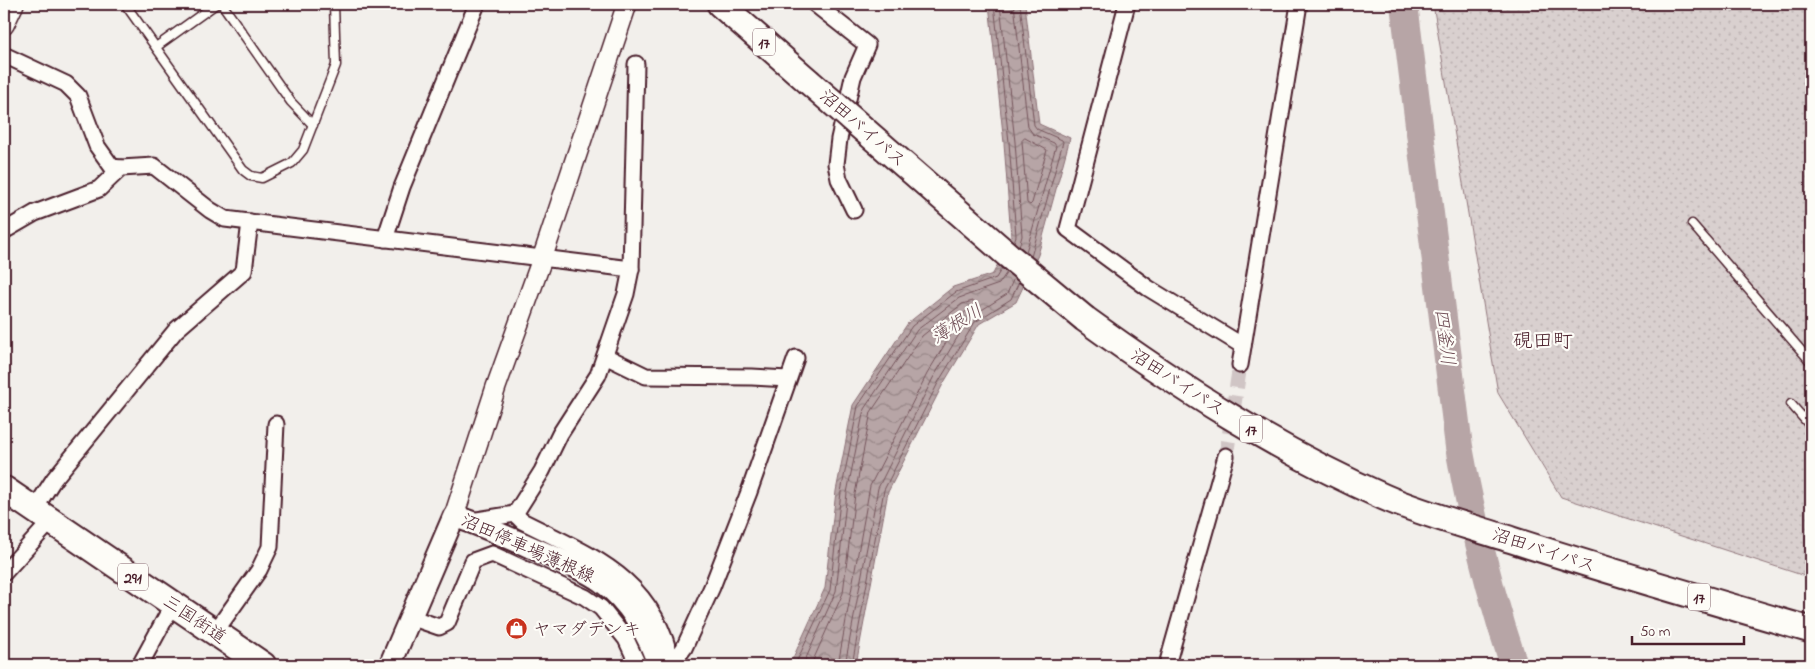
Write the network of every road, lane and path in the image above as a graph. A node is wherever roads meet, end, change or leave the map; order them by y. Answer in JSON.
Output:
{"nodes":[{"id":1,"x":14,"y":4,"type":"edge"},
{"id":2,"x":125,"y":4,"type":"edge"},
{"id":3,"x":216,"y":4,"type":"edge"},
{"id":4,"x":222,"y":4,"type":"edge"},
{"id":5,"x":334,"y":4,"type":"edge"},
{"id":6,"x":478,"y":4,"type":"edge"},
{"id":7,"x":627,"y":4,"type":"edge"},
{"id":8,"x":720,"y":4,"type":"edge"},
{"id":9,"x":815,"y":4,"type":"edge"},
{"id":10,"x":1127,"y":4,"type":"edge"},
{"id":11,"x":1299,"y":4,"type":"edge"},
{"id":12,"x":4,"y":25,"type":"edge"},
{"id":13,"x":156,"y":47,"type":"junction"},
{"id":14,"x":4,"y":54,"type":"edge"},
{"id":15,"x":636,"y":64,"type":"dead end"},
{"id":16,"x":313,"y":125,"type":"junction"},
{"id":17,"x":121,"y":168,"type":"junction"},
{"id":18,"x":854,"y":210,"type":"dead end"},
{"id":19,"x":250,"y":222,"type":"junction"},
{"id":20,"x":1692,"y":224,"type":"dead end"},
{"id":21,"x":4,"y":231,"type":"edge"},
{"id":22,"x":385,"y":240,"type":"junction"},
{"id":23,"x":542,"y":259,"type":"junction"},
{"id":24,"x":630,"y":269,"type":"junction"},
{"id":25,"x":1243,"y":346,"type":"junction"},
{"id":26,"x":605,"y":356,"type":"junction"},
{"id":27,"x":796,"y":358,"type":"dead end"},
{"id":28,"x":1811,"y":362,"type":"edge"},
{"id":29,"x":1240,"y":365,"type":"tunnel mouth"},
{"id":30,"x":788,"y":379,"type":"junction"},
{"id":31,"x":1791,"y":404,"type":"dead end"},
{"id":32,"x":276,"y":424,"type":"dead end"},
{"id":33,"x":1811,"y":427,"type":"edge"},
{"id":34,"x":1226,"y":456,"type":"tunnel mouth"},
{"id":35,"x":4,"y":489,"type":"edge"},
{"id":36,"x":515,"y":514,"type":"junction"},
{"id":37,"x":42,"y":515,"type":"junction"},
{"id":38,"x":461,"y":518,"type":"junction"},
{"id":39,"x":4,"y":573,"type":"edge"},
{"id":40,"x":173,"y":604,"type":"junction"},
{"id":41,"x":410,"y":617,"type":"junction"},
{"id":42,"x":1811,"y":630,"type":"edge"},
{"id":43,"x":214,"y":632,"type":"junction"},
{"id":44,"x":140,"y":665,"type":"edge"},
{"id":45,"x":263,"y":665,"type":"edge"},
{"id":46,"x":390,"y":665,"type":"edge"},
{"id":47,"x":638,"y":665,"type":"edge"},
{"id":48,"x":667,"y":665,"type":"edge"},
{"id":49,"x":1167,"y":665,"type":"edge"}],
"edges":[{"from":1,"to":12,"type":"street"},
{"from":2,"to":13,"type":"lane"},
{"from":3,"to":13,"type":"lane"},
{"from":4,"to":16,"type":"lane"},
{"from":5,"to":16,"type":"lane"},
{"from":6,"to":22,"type":"street"},
{"from":7,"to":23,"type":"street"},
{"from":8,"to":42,"type":"highway","name":"沼田バイパス","number":"17","bridge":true},
{"from":9,"to":18,"type":"street"},
{"from":10,"to":25,"type":"street"},
{"from":11,"to":25,"type":"street"},
{"from":13,"to":16,"type":"lane"},
{"from":14,"to":17,"type":"street"},
{"from":15,"to":24,"type":"street"},
{"from":17,"to":19,"type":"street"},
{"from":17,"to":21,"type":"street"},
{"from":19,"to":22,"type":"street"},
{"from":19,"to":37,"type":"street"},
{"from":20,"to":28,"type":"lane"},
{"from":22,"to":23,"type":"street"},
{"from":23,"to":24,"type":"street"},
{"from":23,"to":38,"type":"street"},
{"from":24,"to":26,"type":"street"},
{"from":25,"to":29,"type":"street"},
{"from":26,"to":30,"type":"street"},
{"from":26,"to":36,"type":"street"},
{"from":27,"to":30,"type":"street"},
{"from":30,"to":48,"type":"street"},
{"from":31,"to":33,"type":"lane"},
{"from":32,"to":43,"type":"street"},
{"from":34,"to":49,"type":"street"},
{"from":35,"to":37,"type":"highway","name":"三国街道","number":"291"},
{"from":36,"to":38,"type":"street"},
{"from":36,"to":48,"type":"street"},
{"from":37,"to":39,"type":"street"},
{"from":37,"to":40,"type":"highway","name":"三国街道","number":"291"},
{"from":38,"to":41,"type":"main road","name":"沼田停車場薄根線"},
{"from":38,"to":48,"type":"main road","name":"沼田停車場薄根線"},
{"from":40,"to":43,"type":"highway","name":"三国街道","number":"291"},
{"from":40,"to":44,"type":"street"},
{"from":41,"to":46,"type":"main road","name":"沼田停車場薄根線"},
{"from":41,"to":47,"type":"street"},
{"from":43,"to":45,"type":"highway","name":"三国街道","number":"291"}]}
